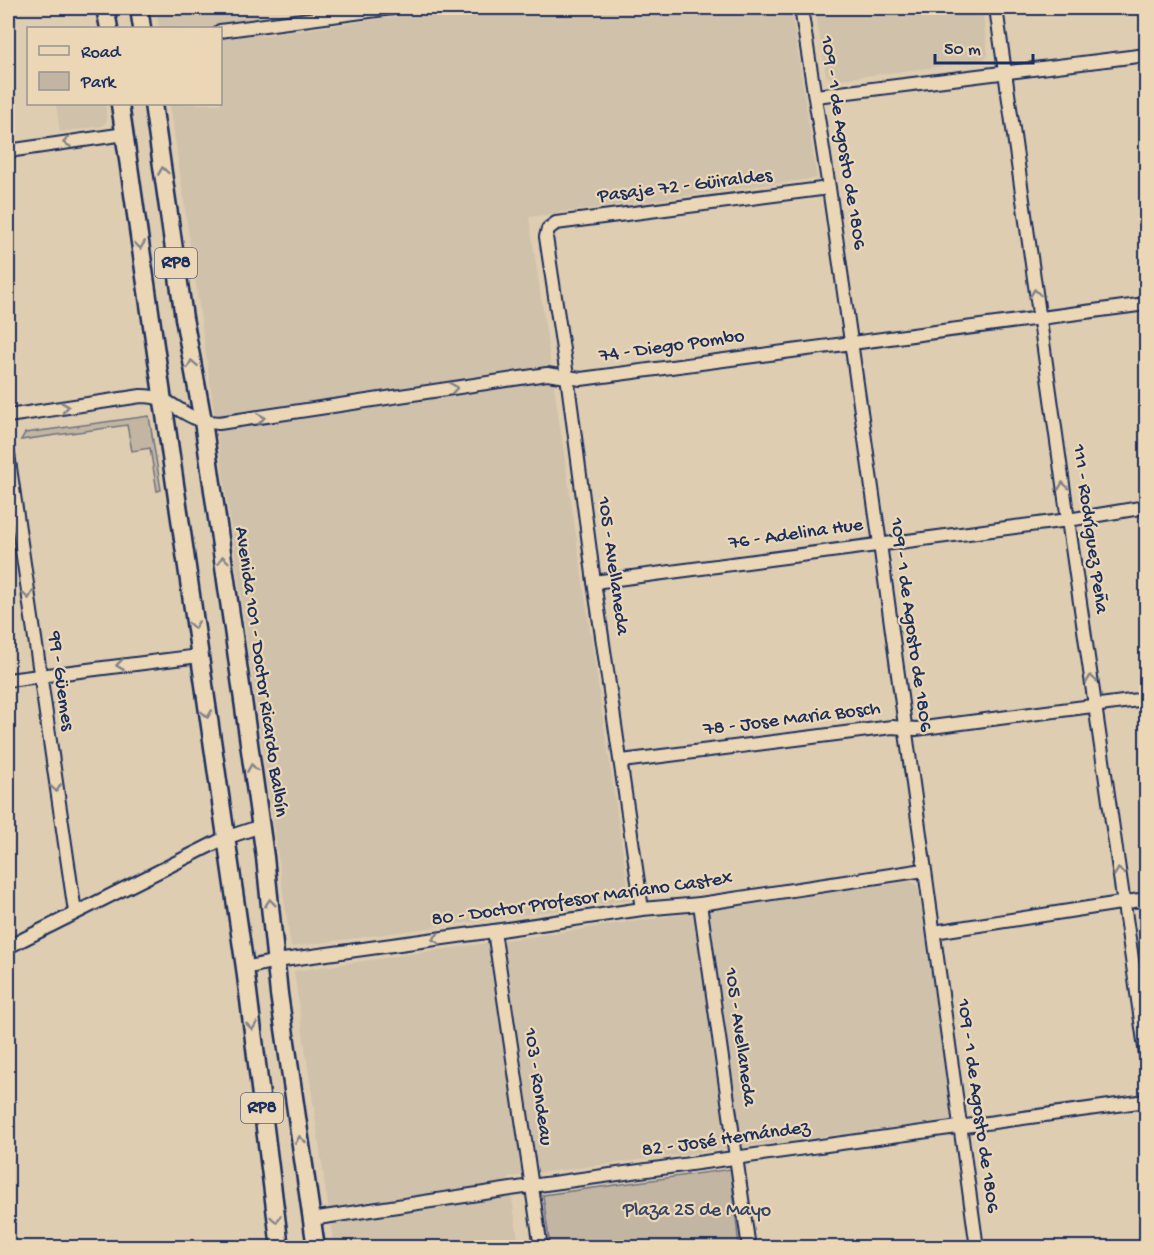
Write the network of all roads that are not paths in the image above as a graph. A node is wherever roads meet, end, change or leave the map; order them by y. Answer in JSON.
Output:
{"nodes":[{"id":1,"x":105,"y":8,"type":"edge"},
{"id":2,"x":139,"y":8,"type":"edge"},
{"id":3,"x":392,"y":8,"type":"edge"},
{"id":4,"x":801,"y":8,"type":"edge"},
{"id":5,"x":996,"y":8,"type":"edge"},
{"id":6,"x":355,"y":10,"type":"edge"},
{"id":7,"x":108,"y":27,"type":"edge"},
{"id":8,"x":142,"y":27,"type":"edge"},
{"id":9,"x":222,"y":31,"type":"edge"},
{"id":10,"x":1146,"y":56,"type":"edge"},
{"id":11,"x":1005,"y":74,"type":"junction"},
{"id":12,"x":816,"y":96,"type":"junction"},
{"id":13,"x":120,"y":105,"type":"edge"},
{"id":14,"x":153,"y":105,"type":"edge"},
{"id":15,"x":125,"y":134,"type":"junction"},
{"id":16,"x":8,"y":151,"type":"edge"},
{"id":17,"x":830,"y":188,"type":"junction"},
{"id":18,"x":548,"y":229,"type":"joint"},
{"id":19,"x":1146,"y":304,"type":"edge"},
{"id":20,"x":1039,"y":318,"type":"junction"},
{"id":21,"x":851,"y":342,"type":"junction"},
{"id":22,"x":567,"y":376,"type":"junction"},
{"id":23,"x":162,"y":399,"type":"junction"},
{"id":24,"x":8,"y":416,"type":"edge"},
{"id":25,"x":203,"y":421,"type":"junction"},
{"id":26,"x":8,"y":454,"type":"edge"},
{"id":27,"x":1146,"y":507,"type":"edge"},
{"id":28,"x":1068,"y":520,"type":"junction"},
{"id":29,"x":880,"y":544,"type":"junction"},
{"id":30,"x":594,"y":582,"type":"junction"},
{"id":31,"x":199,"y":656,"type":"junction"},
{"id":32,"x":39,"y":675,"type":"junction"},
{"id":33,"x":8,"y":680,"type":"edge"},
{"id":34,"x":1146,"y":699,"type":"edge"},
{"id":35,"x":1095,"y":706,"type":"junction"},
{"id":36,"x":904,"y":728,"type":"junction"},
{"id":37,"x":622,"y":761,"type":"junction"},
{"id":38,"x":261,"y":826,"type":"junction"},
{"id":39,"x":225,"y":838,"type":"junction"},
{"id":40,"x":924,"y":870,"type":"junction"},
{"id":41,"x":1146,"y":899,"type":"edge"},
{"id":42,"x":1123,"y":902,"type":"junction"},
{"id":43,"x":700,"y":904,"type":"junction"},
{"id":44,"x":642,"y":909,"type":"junction"},
{"id":45,"x":75,"y":912,"type":"junction"},
{"id":46,"x":494,"y":932,"type":"junction"},
{"id":47,"x":934,"y":932,"type":"junction"},
{"id":48,"x":8,"y":947,"type":"edge"},
{"id":49,"x":276,"y":961,"type":"junction"},
{"id":50,"x":245,"y":968,"type":"junction"},
{"id":51,"x":1146,"y":1055,"type":"edge"},
{"id":52,"x":1146,"y":1101,"type":"edge"},
{"id":53,"x":961,"y":1126,"type":"junction"},
{"id":54,"x":737,"y":1159,"type":"junction"},
{"id":55,"x":531,"y":1186,"type":"junction"},
{"id":56,"x":311,"y":1219,"type":"junction"},
{"id":57,"x":280,"y":1248,"type":"edge"},
{"id":58,"x":316,"y":1248,"type":"edge"},
{"id":59,"x":541,"y":1248,"type":"edge"},
{"id":60,"x":749,"y":1248,"type":"edge"},
{"id":61,"x":977,"y":1248,"type":"edge"}],
"edges":[{"from":1,"to":7,"type":"main road"},
{"from":2,"to":8,"type":"main road"},
{"from":3,"to":6,"type":"street"},
{"from":4,"to":12,"type":"street","name":"109 - 1 de Agosto de 1806"},
{"from":5,"to":11,"type":"street","name":"111 - Rodríguez Peña"},
{"from":6,"to":9,"type":"street"},
{"from":10,"to":11,"type":"street"},
{"from":11,"to":12,"type":"street"},
{"from":20,"to":11,"type":"street","name":"111 - Rodríguez Peña","one_way":true},
{"from":12,"to":17,"type":"street","name":"109 - 1 de Agosto de 1806"},
{"from":13,"to":15,"type":"main road","number":"RP8"},
{"from":25,"to":14,"type":"main road","name":"Avenida 101 - Doctor Ricardo Balbín","number":"RP8","one_way":true},
{"from":15,"to":16,"type":"street","one_way":true},
{"from":15,"to":23,"type":"main road","number":"RP8","one_way":true},
{"from":17,"to":18,"type":"street","name":"Pasaje 72 - Güiraldes"},
{"from":17,"to":21,"type":"street","name":"109 - 1 de Agosto de 1806"},
{"from":18,"to":22,"type":"street","name":"105 - Avellaneda"},
{"from":19,"to":20,"type":"street","name":"74 - Diego Pombo"},
{"from":20,"to":21,"type":"street","name":"74 - Diego Pombo"},
{"from":28,"to":20,"type":"street","name":"111 - Rodríguez Peña","one_way":true},
{"from":21,"to":22,"type":"street","name":"74 - Diego Pombo"},
{"from":21,"to":29,"type":"street","name":"109 - 1 de Agosto de 1806"},
{"from":25,"to":22,"type":"street","name":"74 - Diego Pombo","one_way":true},
{"from":22,"to":30,"type":"street","name":"105 - Avellaneda"},
{"from":24,"to":23,"type":"street","one_way":true},
{"from":23,"to":25,"type":"street"},
{"from":23,"to":31,"type":"main road","number":"RP8","one_way":true},
{"from":38,"to":25,"type":"main road","name":"Avenida 101 - Doctor Ricardo Balbín","number":"RP8","one_way":true},
{"from":26,"to":32,"type":"street","name":"99 - Güemes","one_way":true},
{"from":27,"to":28,"type":"street","name":"76 - Adelina Hue"},
{"from":28,"to":29,"type":"street","name":"76 - Adelina Hue"},
{"from":35,"to":28,"type":"street","name":"111 - Rodríguez Peña","one_way":true},
{"from":29,"to":30,"type":"street","name":"76 - Adelina Hue"},
{"from":29,"to":36,"type":"street","name":"109 - 1 de Agosto de 1806"},
{"from":30,"to":37,"type":"street","name":"105 - Avellaneda"},
{"from":31,"to":32,"type":"street","one_way":true},
{"from":31,"to":39,"type":"main road","number":"RP8","one_way":true},
{"from":32,"to":33,"type":"street"},
{"from":32,"to":45,"type":"street","name":"99 - Güemes","one_way":true},
{"from":34,"to":35,"type":"street","name":"78 - Jose Maria Bosch"},
{"from":35,"to":36,"type":"street","name":"78 - Jose Maria Bosch"},
{"from":42,"to":35,"type":"street","name":"111 - Rodríguez Peña","one_way":true},
{"from":36,"to":37,"type":"street","name":"78 - Jose Maria Bosch"},
{"from":36,"to":40,"type":"street","name":"109 - 1 de Agosto de 1806"},
{"from":37,"to":44,"type":"street","name":"105 - Avellaneda"},
{"from":38,"to":39,"type":"street"},
{"from":49,"to":38,"type":"main road","name":"Avenida 101 - Doctor Ricardo Balbín","number":"RP8","one_way":true},
{"from":39,"to":45,"type":"street"},
{"from":39,"to":50,"type":"main road","number":"RP8"},
{"from":40,"to":43,"type":"street","name":"80 - Doctor Profesor Mariano Castex"},
{"from":40,"to":47,"type":"street","name":"109 - 1 de Agosto de 1806"},
{"from":41,"to":42,"type":"street"},
{"from":42,"to":47,"type":"street"},
{"from":42,"to":51,"type":"street","name":"111 - Rodríguez Peña"},
{"from":43,"to":44,"type":"street","name":"80 - Doctor Profesor Mariano Castex"},
{"from":43,"to":54,"type":"street","name":"105 - Avellaneda"},
{"from":44,"to":46,"type":"street","name":"80 - Doctor Profesor Mariano Castex"},
{"from":45,"to":48,"type":"street"},
{"from":46,"to":49,"type":"street","name":"80 - Doctor Profesor Mariano Castex","one_way":true},
{"from":46,"to":55,"type":"street","name":"103 - Rondeau"},
{"from":47,"to":53,"type":"street","name":"109 - 1 de Agosto de 1806"},
{"from":49,"to":50,"type":"street","name":"80 - Doctor Profesor Mariano Castex"},
{"from":56,"to":49,"type":"main road","name":"Avenida 101 - Doctor Ricardo Balbín","number":"RP8","one_way":true},
{"from":50,"to":57,"type":"main road","number":"RP8","one_way":true},
{"from":52,"to":53,"type":"street","name":"82 - José Hernández"},
{"from":53,"to":54,"type":"street","name":"82 - José Hernández"},
{"from":53,"to":61,"type":"street","name":"109 - 1 de Agosto de 1806"},
{"from":54,"to":55,"type":"street","name":"82 - José Hernández"},
{"from":54,"to":60,"type":"street","name":"105 - Avellaneda"},
{"from":55,"to":56,"type":"street","name":"82 - José Hernández"},
{"from":55,"to":59,"type":"street","name":"103 - Rondeau"},
{"from":56,"to":58,"type":"main road","name":"Avenida 101 - Doctor Ricardo Balbín","number":"RP8"}]}
